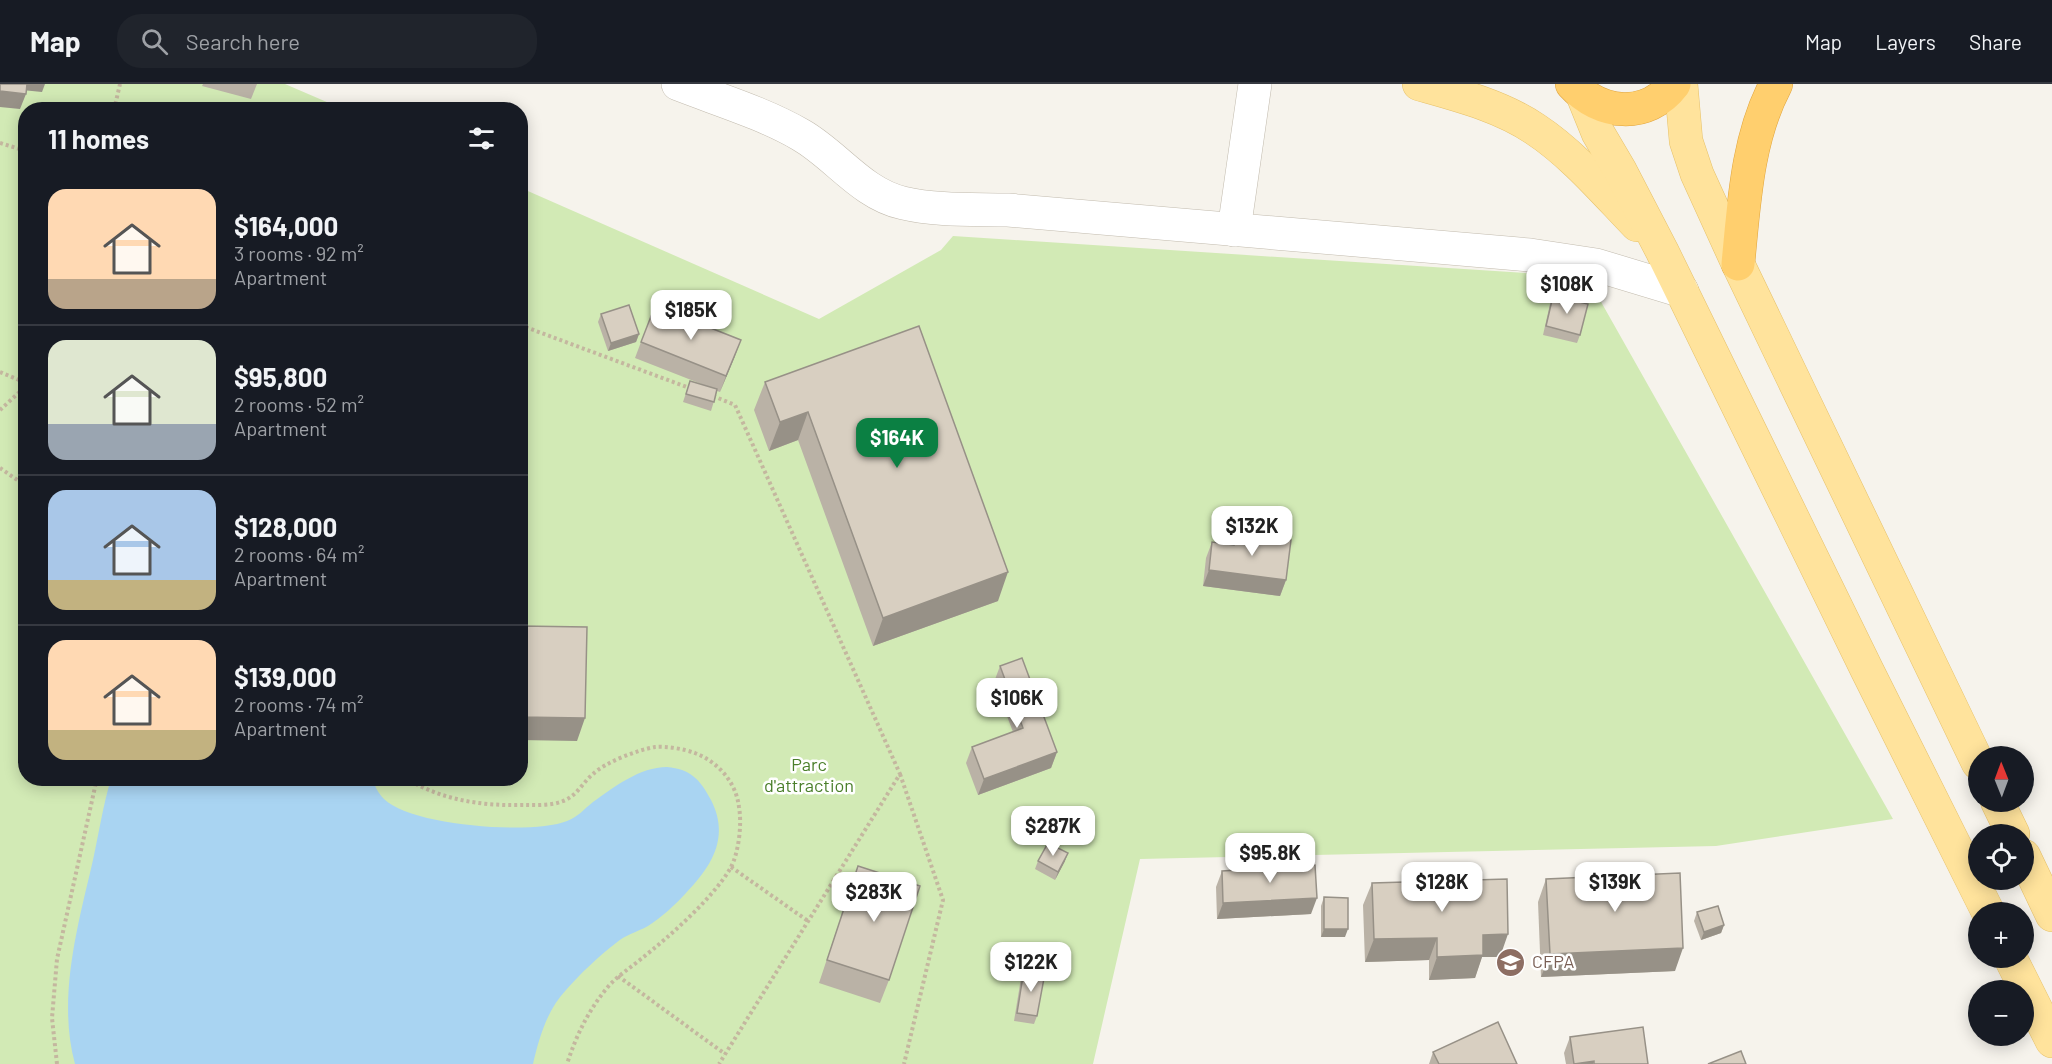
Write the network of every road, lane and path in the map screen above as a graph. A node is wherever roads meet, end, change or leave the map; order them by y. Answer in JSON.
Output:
{"nodes":[{"id":1,"x":120,"y":84,"type":"edge"},
{"id":2,"x":1255,"y":84,"type":"edge"},
{"id":3,"x":1419,"y":84,"type":"edge"},
{"id":4,"x":1674,"y":84,"type":"edge"},
{"id":5,"x":1681,"y":84,"type":"edge"},
{"id":6,"x":1776,"y":84,"type":"edge"},
{"id":7,"x":698,"y":87,"type":"edge"},
{"id":8,"x":1578,"y":90,"type":"edge"},
{"id":9,"x":116,"y":102,"type":"edge"},
{"id":10,"x":0,"y":142,"type":"edge"},
{"id":11,"x":18,"y":148,"type":"edge"},
{"id":12,"x":1234,"y":230,"type":"junction"},
{"id":13,"x":1662,"y":251,"type":"junction"},
{"id":14,"x":1738,"y":264,"type":"junction"},
{"id":15,"x":1682,"y":291,"type":"junction"},
{"id":16,"x":528,"y":328,"type":"edge"},
{"id":17,"x":0,"y":372,"type":"edge"},
{"id":18,"x":18,"y":380,"type":"edge"},
{"id":19,"x":692,"y":389,"type":"edge"},
{"id":20,"x":18,"y":392,"type":"edge"},
{"id":21,"x":703,"y":393,"type":"edge"},
{"id":22,"x":0,"y":410,"type":"edge"},
{"id":23,"x":0,"y":468,"type":"edge"},
{"id":24,"x":18,"y":480,"type":"edge"},
{"id":25,"x":1970,"y":746,"type":"edge"},
{"id":26,"x":900,"y":774,"type":"junction"},
{"id":27,"x":95,"y":786,"type":"edge"},
{"id":28,"x":421,"y":786,"type":"edge"},
{"id":29,"x":731,"y":867,"type":"junction"},
{"id":30,"x":2034,"y":877,"type":"edge"},
{"id":31,"x":1983,"y":902,"type":"edge"},
{"id":32,"x":2052,"y":915,"type":"edge"},
{"id":33,"x":808,"y":921,"type":"junction"},
{"id":34,"x":2016,"y":968,"type":"edge"},
{"id":35,"x":618,"y":976,"type":"junction"},
{"id":36,"x":2052,"y":1041,"type":"edge"},
{"id":37,"x":725,"y":1054,"type":"junction"},
{"id":38,"x":57,"y":1064,"type":"edge"},
{"id":39,"x":567,"y":1064,"type":"edge"},
{"id":40,"x":719,"y":1064,"type":"edge"},
{"id":41,"x":904,"y":1064,"type":"edge"}],
"edges":[{"from":1,"to":9,"type":"path"},
{"from":2,"to":12,"type":"lane"},
{"from":3,"to":13,"type":"main road"},
{"from":4,"to":8,"type":"highway"},
{"from":5,"to":14,"type":"main road"},
{"from":6,"to":14,"type":"highway"},
{"from":7,"to":12,"type":"lane"},
{"from":8,"to":13,"type":"main road"},
{"from":10,"to":11,"type":"path"},
{"from":12,"to":15,"type":"lane"},
{"from":13,"to":15,"type":"main road"},
{"from":14,"to":25,"type":"main road"},
{"from":15,"to":31,"type":"main road"},
{"from":16,"to":19,"type":"path"},
{"from":17,"to":18,"type":"path"},
{"from":20,"to":22,"type":"path"},
{"from":21,"to":26,"type":"path"},
{"from":23,"to":24,"type":"path"},
{"from":26,"to":33,"type":"path"},
{"from":26,"to":41,"type":"path"},
{"from":27,"to":38,"type":"path"},
{"from":28,"to":29,"type":"path"},
{"from":29,"to":33,"type":"path"},
{"from":29,"to":35,"type":"path"},
{"from":30,"to":32,"type":"main road"},
{"from":33,"to":37,"type":"path"},
{"from":34,"to":36,"type":"main road"},
{"from":35,"to":37,"type":"path"},
{"from":35,"to":39,"type":"path"},
{"from":37,"to":40,"type":"path"}]}
